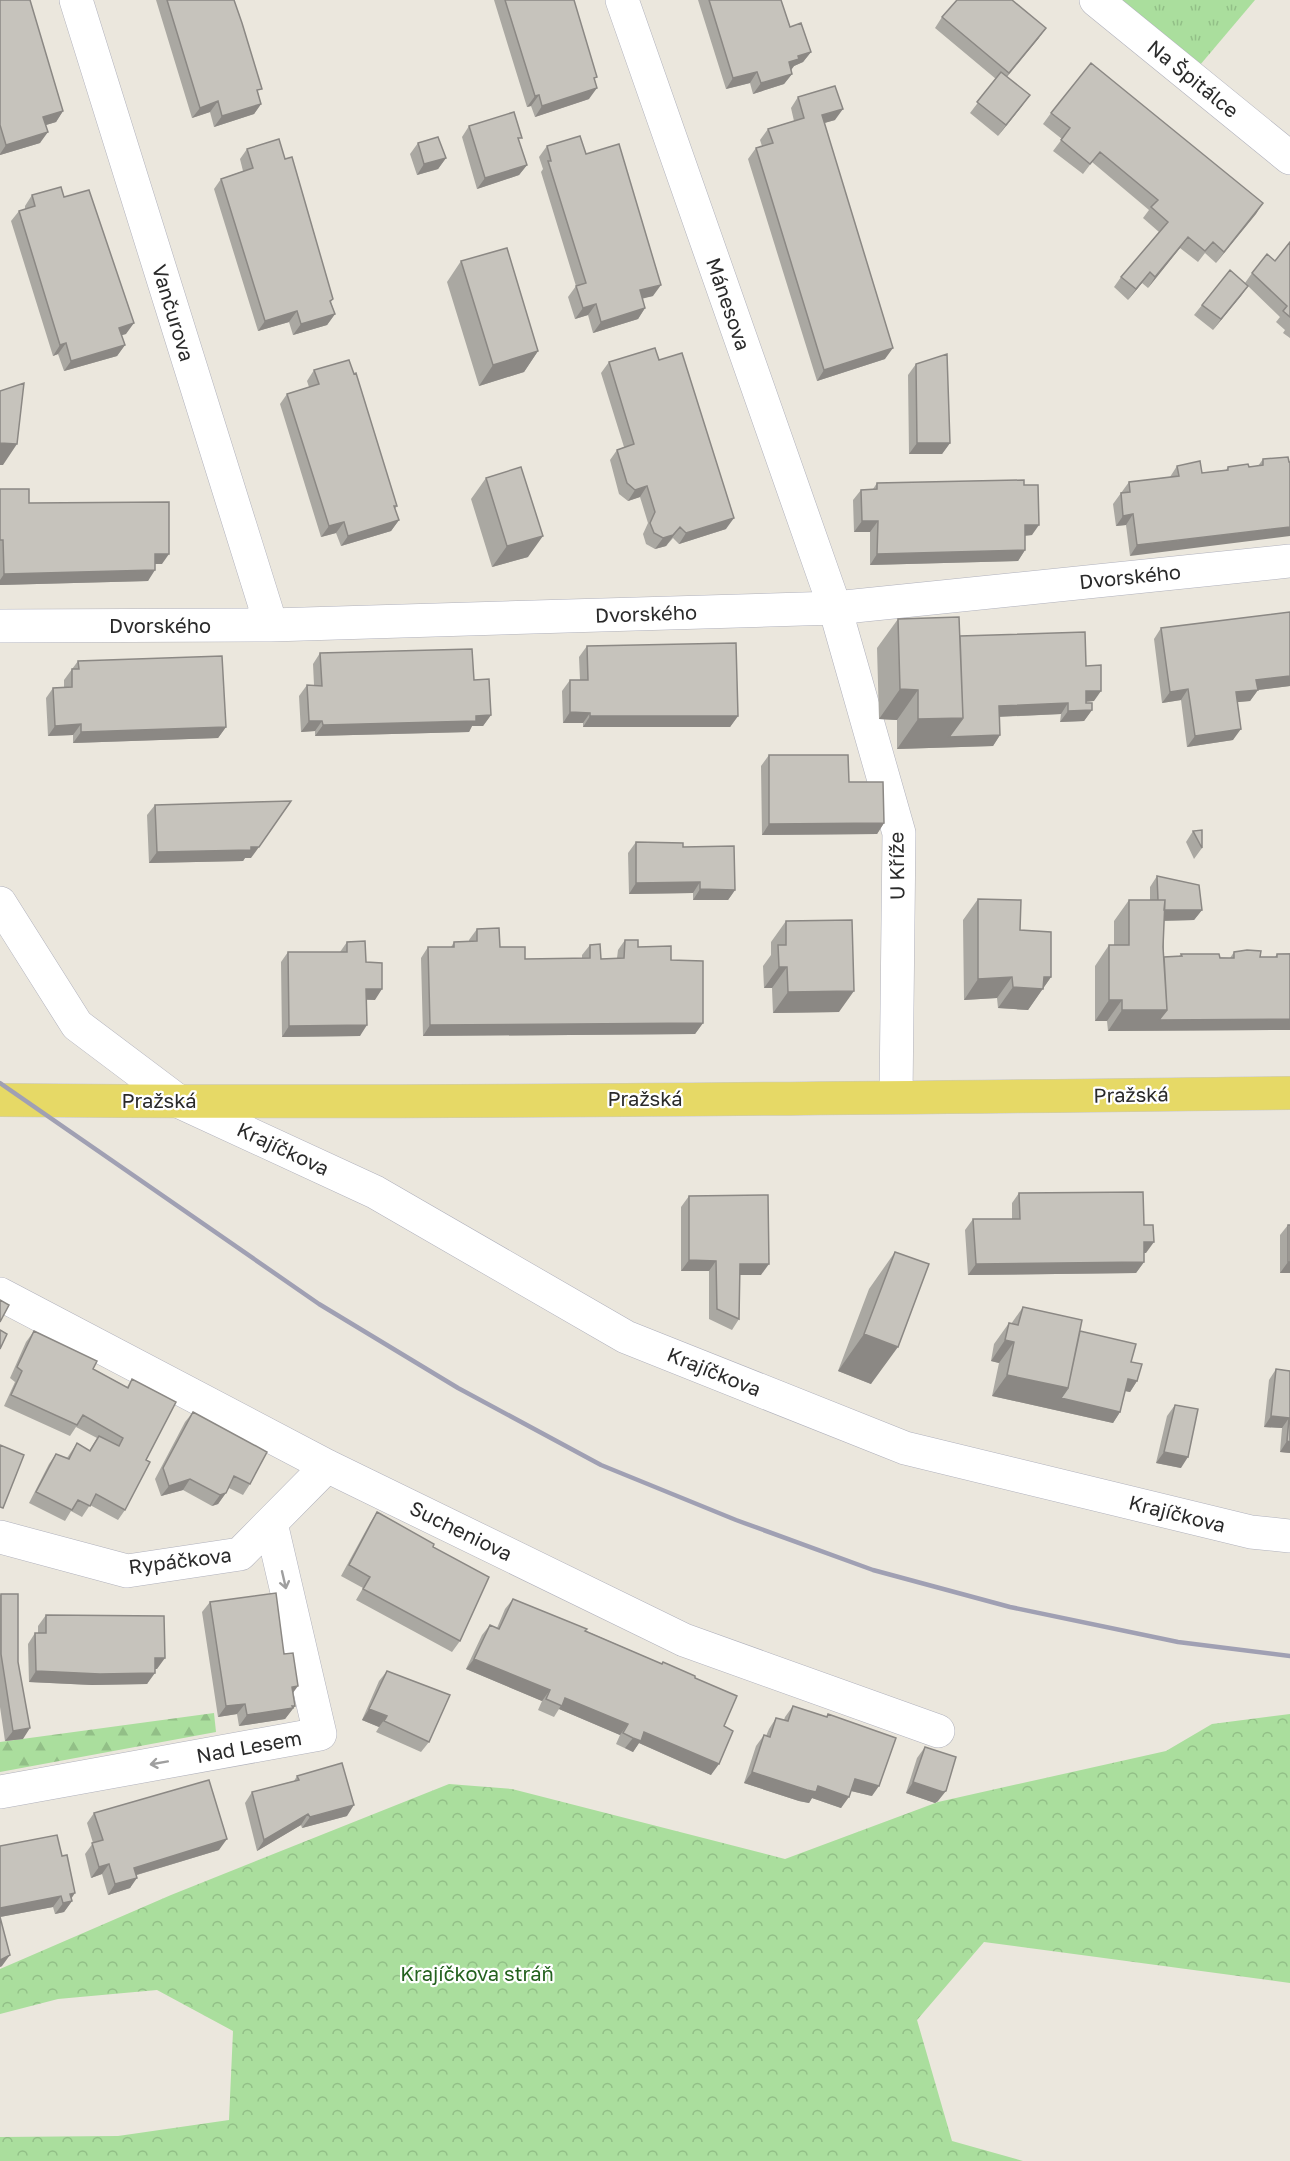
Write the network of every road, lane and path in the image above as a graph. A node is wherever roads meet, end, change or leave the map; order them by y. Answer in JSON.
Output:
{"nodes":[{"id":1,"x":76,"y":0,"type":"edge"},
{"id":2,"x":622,"y":0,"type":"edge"},
{"id":3,"x":1096,"y":0,"type":"edge"},
{"id":4,"x":1290,"y":158,"type":"edge"},
{"id":5,"x":1290,"y":561,"type":"edge"},
{"id":6,"x":835,"y":608,"type":"junction"},
{"id":7,"x":271,"y":625,"type":"junction"},
{"id":8,"x":0,"y":626,"type":"edge"},
{"id":9,"x":0,"y":903,"type":"edge"},
{"id":10,"x":1290,"y":1093,"type":"edge"},
{"id":11,"x":896,"y":1097,"type":"junction"},
{"id":12,"x":0,"y":1100,"type":"edge"},
{"id":13,"x":178,"y":1101,"type":"junction"},
{"id":14,"x":0,"y":1294,"type":"edge"},
{"id":15,"x":327,"y":1466,"type":"junction"},
{"id":16,"x":271,"y":1523,"type":"junction"},
{"id":17,"x":1290,"y":1536,"type":"edge"},
{"id":18,"x":0,"y":1537,"type":"edge"},
{"id":19,"x":939,"y":1731,"type":"dead end"},
{"id":20,"x":0,"y":1792,"type":"edge"}],
"edges":[{"from":1,"to":7,"type":"street","name":"Vančurova"},
{"from":2,"to":6,"type":"street","name":"Mánesova"},
{"from":3,"to":4,"type":"street","name":"Na Špitálce"},
{"from":5,"to":6,"type":"street","name":"Dvorského"},
{"from":6,"to":7,"type":"street","name":"Dvorského"},
{"from":6,"to":11,"type":"street","name":"U Kříže"},
{"from":7,"to":8,"type":"street","name":"Dvorského"},
{"from":9,"to":13,"type":"street","name":"Krajíčkova"},
{"from":10,"to":11,"type":"main road","name":"Pražská"},
{"from":11,"to":13,"type":"main road","name":"Pražská"},
{"from":12,"to":13,"type":"main road","name":"Pražská"},
{"from":13,"to":17,"type":"street","name":"Krajíčkova"},
{"from":14,"to":15,"type":"street","name":"Sucheniova"},
{"from":15,"to":16,"type":"street","name":"Rypáčkova"},
{"from":15,"to":19,"type":"street","name":"Sucheniova"},
{"from":16,"to":18,"type":"street","name":"Rypáčkova"},
{"from":16,"to":20,"type":"street","name":"Nad Lesem","one_way":true}]}
